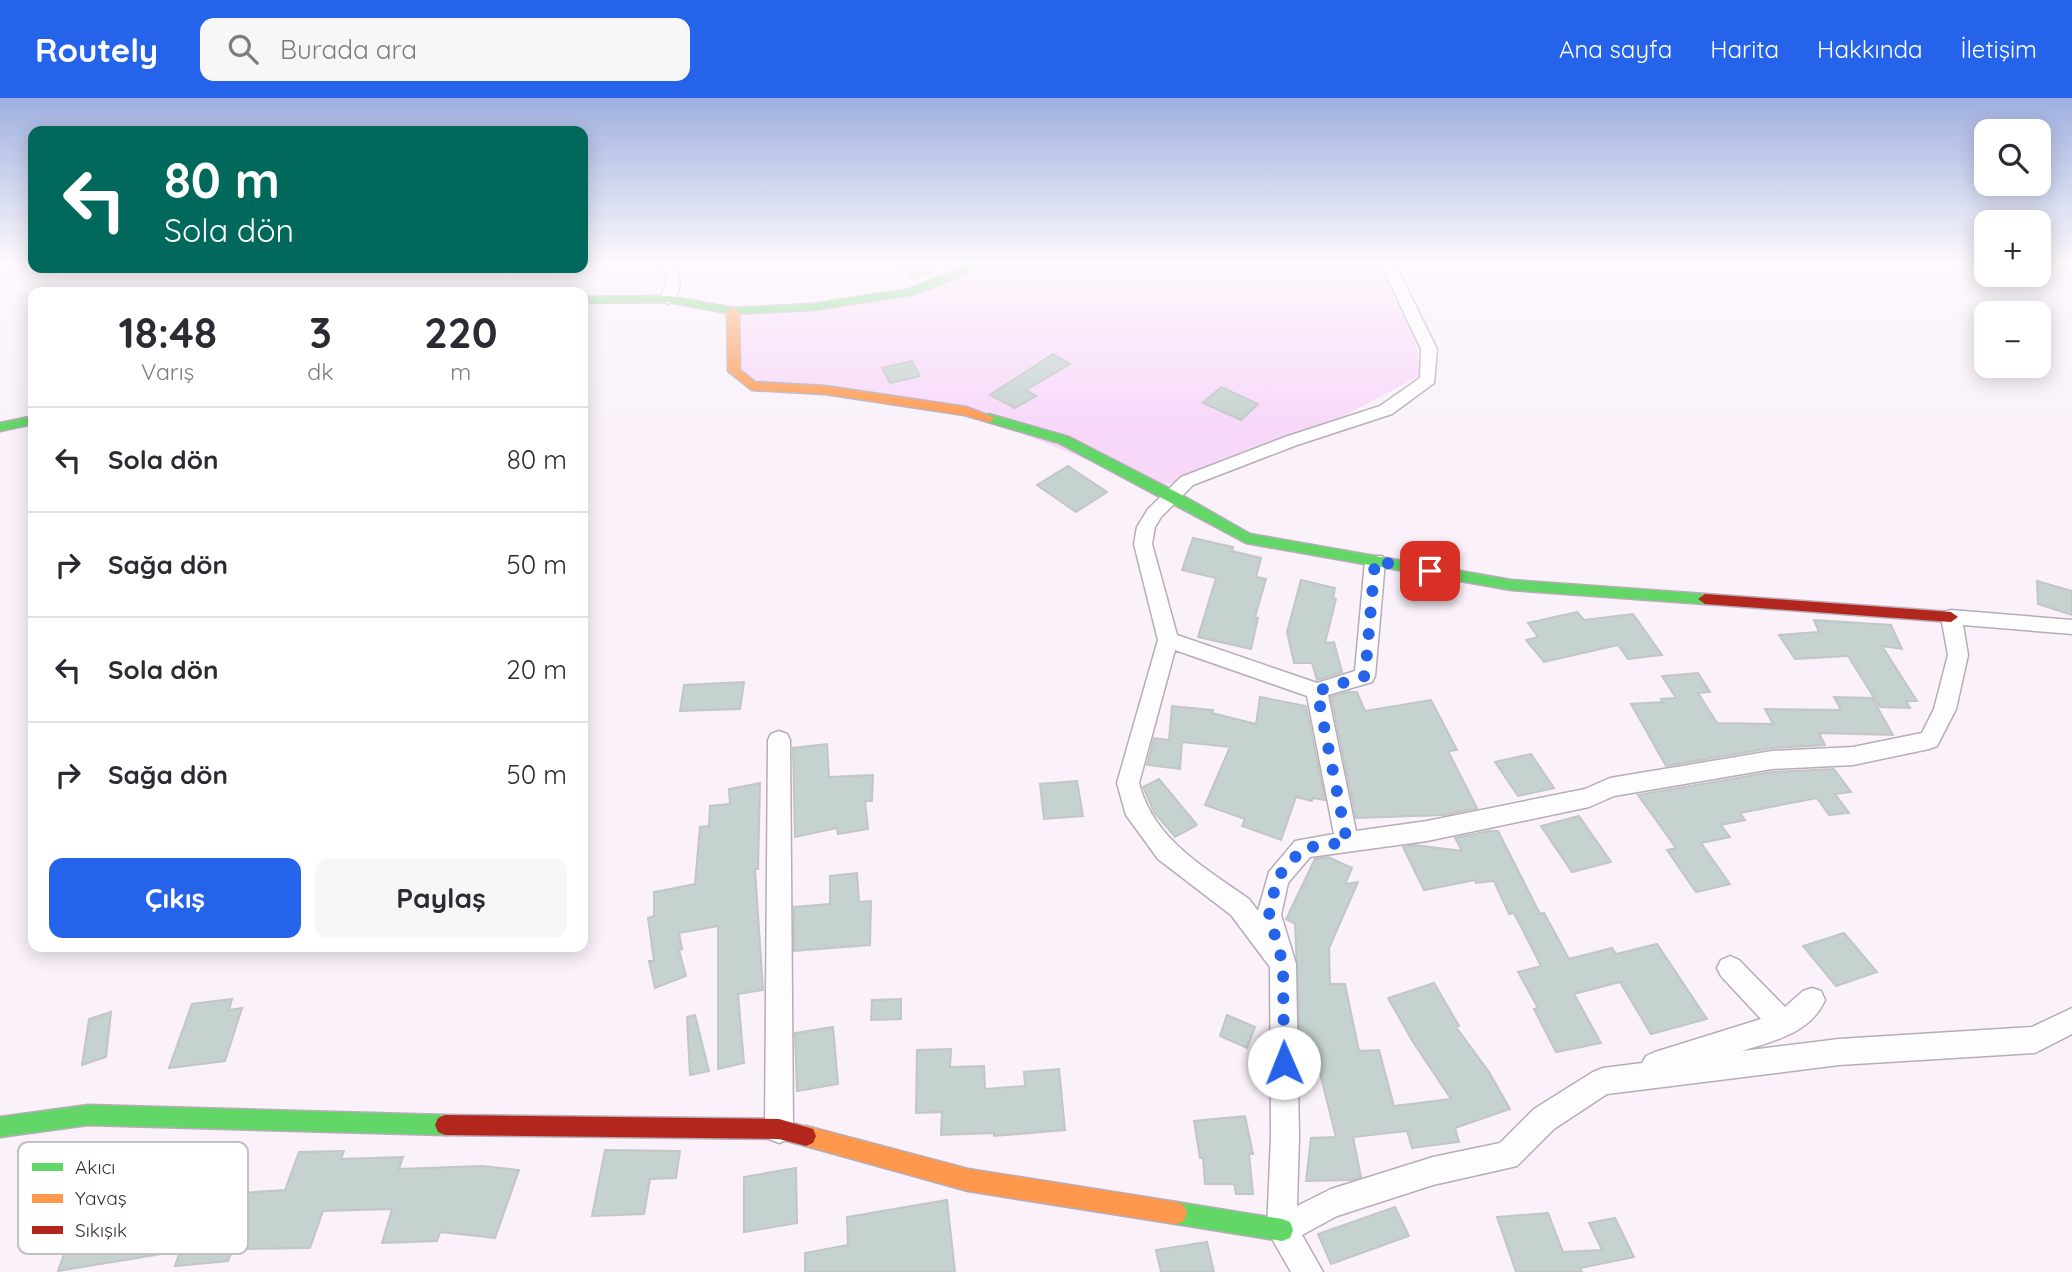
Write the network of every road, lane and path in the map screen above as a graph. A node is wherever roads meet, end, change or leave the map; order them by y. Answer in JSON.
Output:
{"nodes":[{"id":1,"x":733,"y":317,"type":"edge"},
{"id":2,"x":1415,"y":317,"type":"edge"},
{"id":3,"x":28,"y":422,"type":"edge"},
{"id":4,"x":0,"y":427,"type":"edge"},
{"id":5,"x":1174,"y":496,"type":"junction"},
{"id":6,"x":1375,"y":561,"type":"junction"},
{"id":7,"x":1951,"y":617,"type":"junction"},
{"id":8,"x":2072,"y":627,"type":"edge"},
{"id":9,"x":1168,"y":640,"type":"junction"},
{"id":10,"x":1317,"y":691,"type":"junction"},
{"id":11,"x":779,"y":740,"type":"dead end"},
{"id":12,"x":1347,"y":842,"type":"junction"},
{"id":13,"x":1283,"y":964,"type":"junction"},
{"id":14,"x":1730,"y":968,"type":"dead end"},
{"id":15,"x":1812,"y":1000,"type":"dead end"},
{"id":16,"x":2072,"y":1020,"type":"edge"},
{"id":17,"x":1784,"y":1025,"type":"junction"},
{"id":18,"x":1603,"y":1081,"type":"junction"},
{"id":19,"x":0,"y":1127,"type":"edge"},
{"id":20,"x":779,"y":1129,"type":"junction"},
{"id":21,"x":1282,"y":1230,"type":"junction"},
{"id":22,"x":1308,"y":1272,"type":"edge"}],
"edges":[{"from":1,"to":5,"type":"street"},
{"from":2,"to":5,"type":"street"},
{"from":3,"to":4,"type":"street"},
{"from":5,"to":6,"type":"street"},
{"from":5,"to":9,"type":"street"},
{"from":6,"to":7,"type":"street"},
{"from":6,"to":10,"type":"street"},
{"from":7,"to":8,"type":"street"},
{"from":7,"to":12,"type":"street"},
{"from":9,"to":10,"type":"street"},
{"from":9,"to":13,"type":"street"},
{"from":10,"to":12,"type":"street"},
{"from":11,"to":20,"type":"street"},
{"from":12,"to":13,"type":"street"},
{"from":13,"to":21,"type":"street"},
{"from":14,"to":17,"type":"street"},
{"from":15,"to":17,"type":"street"},
{"from":16,"to":18,"type":"street"},
{"from":17,"to":18,"type":"street"},
{"from":18,"to":21,"type":"street"},
{"from":19,"to":20,"type":"street"},
{"from":20,"to":21,"type":"street"},
{"from":21,"to":22,"type":"street"}]}
